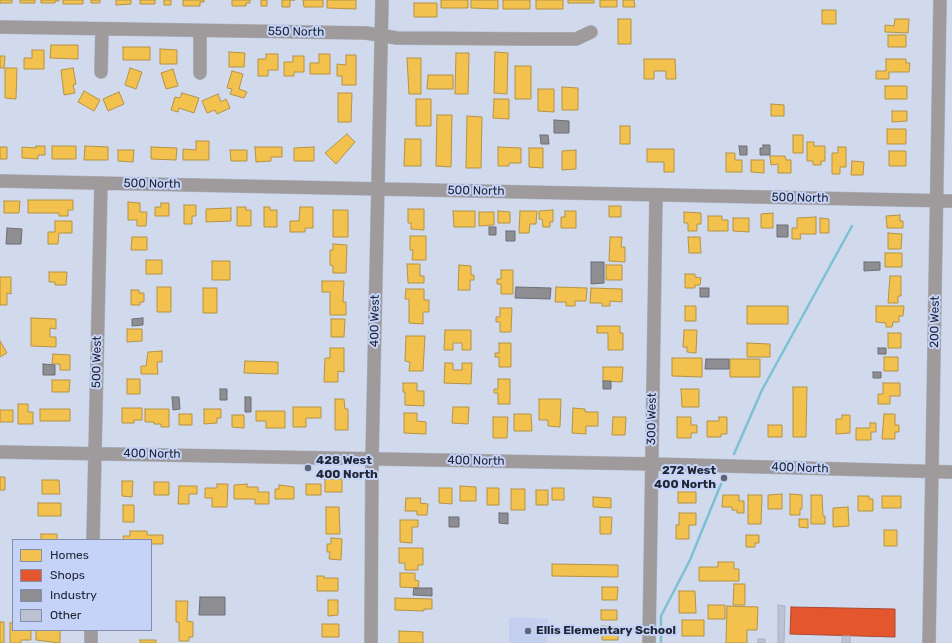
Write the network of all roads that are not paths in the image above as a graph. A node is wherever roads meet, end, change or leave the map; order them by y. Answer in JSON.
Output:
{"nodes":[{"id":1,"x":382,"y":0,"type":"edge"},
{"id":2,"x":940,"y":0,"type":"edge"},
{"id":3,"x":0,"y":27,"type":"edge"},
{"id":4,"x":102,"y":29,"type":"junction"},
{"id":5,"x":200,"y":31,"type":"junction"},
{"id":6,"x":591,"y":32,"type":"dead end"},
{"id":7,"x":380,"y":36,"type":"junction"},
{"id":8,"x":102,"y":72,"type":"dead end"},
{"id":9,"x":200,"y":73,"type":"dead end"},
{"id":10,"x":0,"y":181,"type":"edge"},
{"id":11,"x":101,"y":183,"type":"junction"},
{"id":12,"x":378,"y":188,"type":"junction"},
{"id":13,"x":656,"y":195,"type":"junction"},
{"id":14,"x":937,"y":200,"type":"junction"},
{"id":15,"x":952,"y":201,"type":"edge"},
{"id":16,"x":0,"y":452,"type":"edge"},
{"id":17,"x":95,"y":453,"type":"junction"},
{"id":18,"x":372,"y":459,"type":"junction"},
{"id":19,"x":652,"y":464,"type":"junction"},
{"id":20,"x":933,"y":472,"type":"junction"},
{"id":21,"x":952,"y":472,"type":"edge"},
{"id":22,"x":93,"y":539,"type":"edge"},
{"id":23,"x":91,"y":631,"type":"edge"},
{"id":24,"x":91,"y":643,"type":"edge"},
{"id":25,"x":371,"y":643,"type":"edge"},
{"id":26,"x":648,"y":643,"type":"edge"},
{"id":27,"x":929,"y":643,"type":"edge"}],
"edges":[{"from":1,"to":7,"type":"street","name":"400 West"},
{"from":2,"to":14,"type":"street","name":"200 West"},
{"from":3,"to":4,"type":"street","name":"550 North"},
{"from":4,"to":5,"type":"street","name":"550 North"},
{"from":4,"to":8,"type":"street"},
{"from":5,"to":7,"type":"street","name":"550 North"},
{"from":5,"to":9,"type":"street"},
{"from":6,"to":7,"type":"street","name":"550 North"},
{"from":7,"to":12,"type":"street","name":"400 West"},
{"from":10,"to":11,"type":"street","name":"500 North"},
{"from":11,"to":12,"type":"street","name":"500 North"},
{"from":11,"to":17,"type":"street","name":"500 West"},
{"from":12,"to":13,"type":"street","name":"500 North"},
{"from":12,"to":18,"type":"street","name":"400 West"},
{"from":13,"to":14,"type":"street","name":"500 North"},
{"from":13,"to":19,"type":"street","name":"300 West"},
{"from":14,"to":15,"type":"street","name":"500 North"},
{"from":14,"to":20,"type":"street","name":"200 West"},
{"from":16,"to":17,"type":"street","name":"400 North"},
{"from":17,"to":18,"type":"street","name":"400 North"},
{"from":17,"to":22,"type":"street","name":"500 West"},
{"from":18,"to":19,"type":"street","name":"400 North"},
{"from":18,"to":25,"type":"street","name":"400 West"},
{"from":19,"to":20,"type":"street","name":"400 North"},
{"from":19,"to":26,"type":"street","name":"300 West"},
{"from":20,"to":21,"type":"street","name":"400 North"},
{"from":20,"to":27,"type":"street","name":"200 West"},
{"from":23,"to":24,"type":"street"}]}
